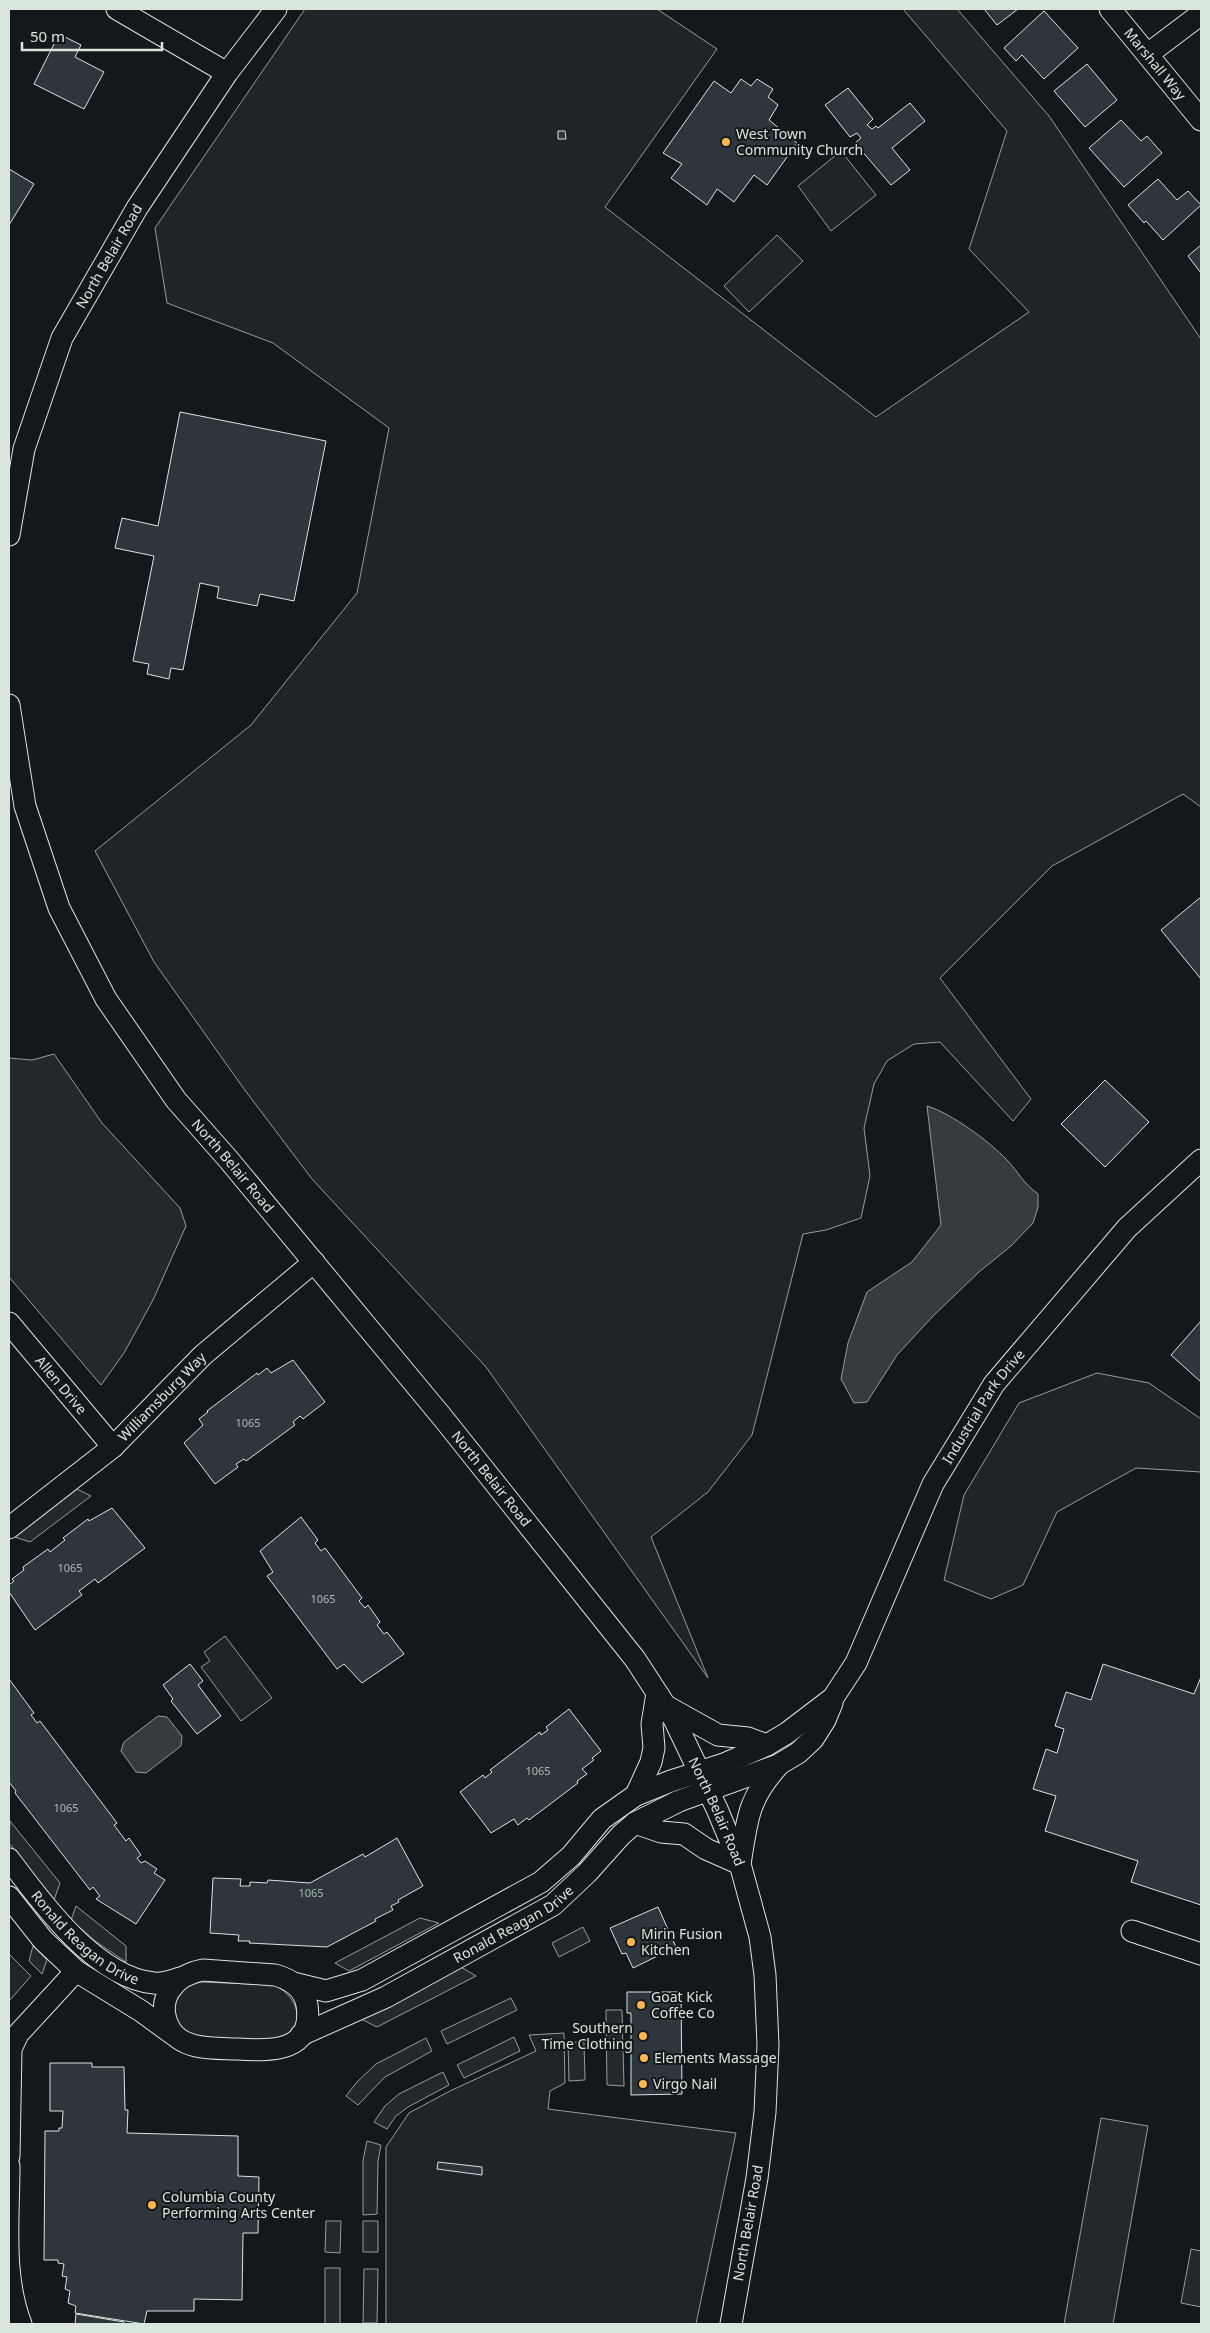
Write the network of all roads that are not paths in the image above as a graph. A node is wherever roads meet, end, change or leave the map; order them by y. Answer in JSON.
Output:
{"nodes":[{"id":1,"x":117,"y":9,"type":"edge"},
{"id":2,"x":276,"y":9,"type":"edge"},
{"id":3,"x":1110,"y":9,"type":"edge"},
{"id":4,"x":1201,"y":14,"type":"edge"},
{"id":5,"x":1148,"y":54,"type":"junction"},
{"id":6,"x":227,"y":73,"type":"junction"},
{"id":7,"x":1201,"y":120,"type":"edge"},
{"id":8,"x":9,"y":535,"type":"edge"},
{"id":9,"x":9,"y":705,"type":"edge"},
{"id":10,"x":1201,"y":1160,"type":"edge"},
{"id":11,"x":314,"y":1262,"type":"junction"},
{"id":12,"x":9,"y":1323,"type":"edge"},
{"id":13,"x":113,"y":1447,"type":"junction"},
{"id":14,"x":9,"y":1528,"type":"edge"},
{"id":15,"x":834,"y":1698,"type":"junction"},
{"id":16,"x":660,"y":1699,"type":"junction"},
{"id":17,"x":767,"y":1745,"type":"junction"},
{"id":18,"x":778,"y":1766,"type":"junction"},
{"id":19,"x":699,"y":1772,"type":"junction"},
{"id":20,"x":708,"y":1791,"type":"junction"},
{"id":21,"x":636,"y":1795,"type":"junction"},
{"id":22,"x":635,"y":1824,"type":"junction"},
{"id":23,"x":9,"y":1859,"type":"edge"},
{"id":24,"x":740,"y":1864,"type":"junction"},
{"id":25,"x":9,"y":1897,"type":"edge"},
{"id":26,"x":500,"y":1905,"type":"junction"},
{"id":27,"x":511,"y":1929,"type":"junction"},
{"id":28,"x":1132,"y":1930,"type":"dead end"},
{"id":29,"x":1201,"y":1954,"type":"edge"},
{"id":30,"x":76,"y":1971,"type":"junction"},
{"id":31,"x":180,"y":1978,"type":"junction"},
{"id":32,"x":293,"y":1983,"type":"junction"},
{"id":33,"x":301,"y":2035,"type":"junction"},
{"id":34,"x":178,"y":2037,"type":"junction"},
{"id":35,"x":9,"y":2156,"type":"edge"},
{"id":36,"x":9,"y":2166,"type":"edge"},
{"id":37,"x":9,"y":2237,"type":"edge"},
{"id":38,"x":21,"y":2324,"type":"edge"},
{"id":39,"x":731,"y":2324,"type":"edge"}],
"edges":[{"from":1,"to":6,"type":"street"},
{"from":2,"to":6,"type":"street","name":"North Belair Road"},
{"from":3,"to":5,"type":"street","name":"Marshall Way"},
{"from":4,"to":5,"type":"street"},
{"from":5,"to":7,"type":"street","name":"Marshall Way"},
{"from":6,"to":8,"type":"street","name":"North Belair Road"},
{"from":9,"to":11,"type":"street","name":"North Belair Road"},
{"from":10,"to":15,"type":"street","name":"Industrial Park Drive"},
{"from":11,"to":13,"type":"street","name":"Williamsburg Way"},
{"from":11,"to":16,"type":"street","name":"North Belair Road"},
{"from":12,"to":13,"type":"street","name":"Allen Drive"},
{"from":13,"to":14,"type":"street","name":"Williamsburg Way"},
{"from":15,"to":17,"type":"street","name":"Industrial Park Drive"},
{"from":15,"to":18,"type":"street","name":"Industrial Park Drive"},
{"from":16,"to":17,"type":"street"},
{"from":16,"to":19,"type":"street","name":"North Belair Road"},
{"from":16,"to":21,"type":"street"},
{"from":17,"to":19,"type":"street","name":"Industrial Park Drive"},
{"from":18,"to":20,"type":"street","name":"Industrial Park Drive"},
{"from":18,"to":24,"type":"street"},
{"from":19,"to":20,"type":"street","name":"North Belair Road"},
{"from":19,"to":21,"type":"street","name":"Ronald Reagan Drive"},
{"from":20,"to":22,"type":"street","name":"Ronald Reagan Drive"},
{"from":20,"to":24,"type":"street","name":"North Belair Road"},
{"from":21,"to":26,"type":"street","name":"Ronald Reagan Drive"},
{"from":22,"to":24,"type":"street"},
{"from":22,"to":27,"type":"street","name":"Ronald Reagan Drive"},
{"from":23,"to":31,"type":"street","name":"Ronald Reagan Drive"},
{"from":24,"to":39,"type":"street","name":"North Belair Road"},
{"from":25,"to":30,"type":"street","name":"Ronald Reagan Drive"},
{"from":26,"to":27,"type":"street"},
{"from":26,"to":32,"type":"street","name":"Ronald Reagan Drive"},
{"from":27,"to":33,"type":"street","name":"Ronald Reagan Drive"},
{"from":28,"to":29,"type":"street"},
{"from":30,"to":34,"type":"street","name":"Ronald Reagan Drive"},
{"from":30,"to":35,"type":"street"},
{"from":31,"to":32,"type":"street","name":"Ronald Reagan Drive"},
{"from":31,"to":34,"type":"street"},
{"from":32,"to":33,"type":"street"},
{"from":33,"to":34,"type":"street","name":"Ronald Reagan Drive"},
{"from":36,"to":37,"type":"street"},
{"from":37,"to":38,"type":"street"}]}
